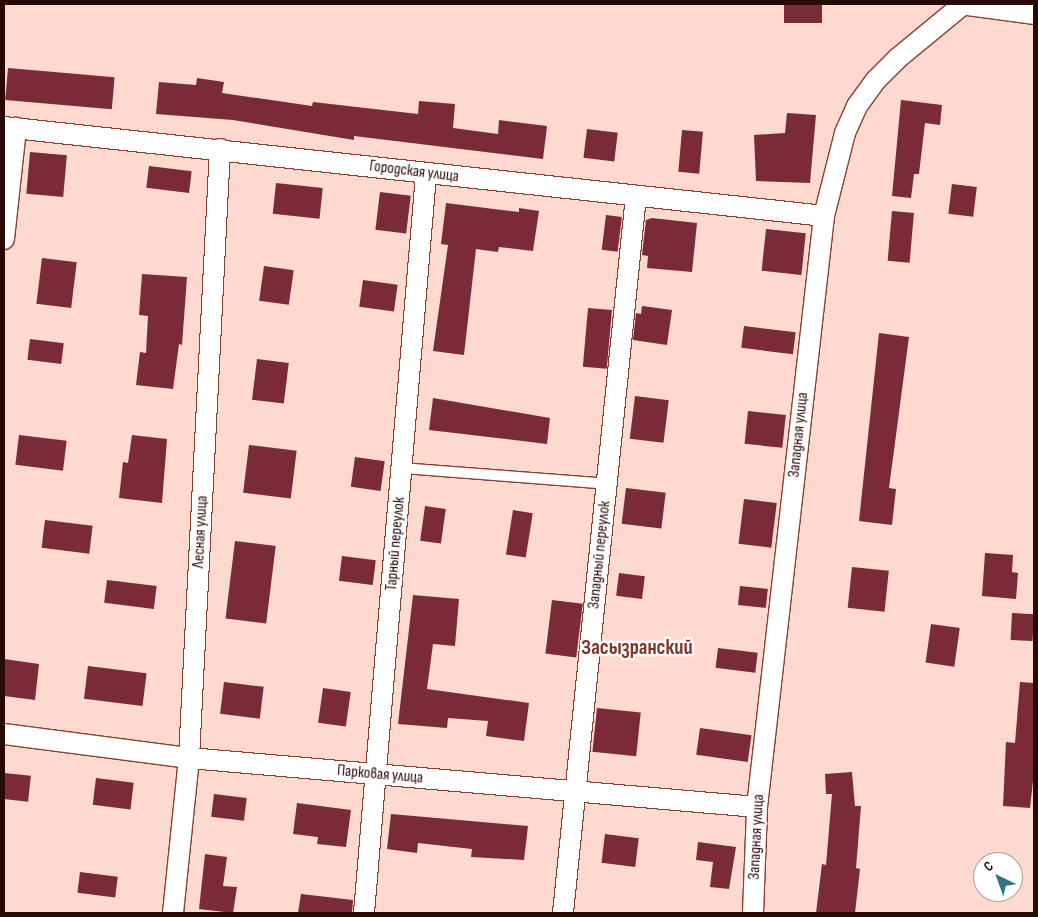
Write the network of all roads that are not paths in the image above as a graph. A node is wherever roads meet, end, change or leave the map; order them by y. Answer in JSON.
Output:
{"nodes":[{"id":1,"x":960,"y":5,"type":"edge"},
{"id":2,"x":1034,"y":14,"type":"edge"},
{"id":3,"x":10,"y":128,"type":"edge"},
{"id":4,"x":220,"y":149,"type":"junction"},
{"id":5,"x":426,"y":174,"type":"junction"},
{"id":6,"x":636,"y":196,"type":"junction"},
{"id":7,"x":824,"y":216,"type":"junction"},
{"id":8,"x":4,"y":239,"type":"edge"},
{"id":9,"x":402,"y":468,"type":"junction"},
{"id":10,"x":608,"y":484,"type":"junction"},
{"id":11,"x":4,"y":734,"type":"edge"},
{"id":12,"x":189,"y":758,"type":"junction"},
{"id":13,"x":377,"y":776,"type":"junction"},
{"id":14,"x":577,"y":790,"type":"junction"},
{"id":15,"x":757,"y":807,"type":"junction"},
{"id":16,"x":173,"y":913,"type":"edge"},
{"id":17,"x":364,"y":913,"type":"edge"},
{"id":18,"x":563,"y":913,"type":"edge"},
{"id":19,"x":753,"y":913,"type":"edge"}],
"edges":[{"from":1,"to":2,"type":"street"},
{"from":1,"to":7,"type":"street","name":"Западная улица"},
{"from":3,"to":4,"type":"street","name":"Городская улица"},
{"from":3,"to":8,"type":"street"},
{"from":4,"to":5,"type":"street","name":"Городская улица"},
{"from":4,"to":12,"type":"street","name":"Лесная улица"},
{"from":5,"to":6,"type":"street","name":"Городская улица"},
{"from":5,"to":9,"type":"street","name":"Тарный переулок"},
{"from":6,"to":7,"type":"street","name":"Городская улица"},
{"from":6,"to":10,"type":"street","name":"Западный переулок"},
{"from":7,"to":15,"type":"street","name":"Западная улица"},
{"from":9,"to":10,"type":"lane"},
{"from":9,"to":13,"type":"street","name":"Тарный переулок"},
{"from":10,"to":14,"type":"street","name":"Западный переулок"},
{"from":11,"to":12,"type":"street","name":"Парковая улица"},
{"from":12,"to":13,"type":"street","name":"Парковая улица"},
{"from":12,"to":16,"type":"street","name":"Лесная улица"},
{"from":13,"to":14,"type":"street","name":"Парковая улица"},
{"from":13,"to":17,"type":"street","name":"Тарный переулок"},
{"from":14,"to":15,"type":"street","name":"Парковая улица"},
{"from":14,"to":18,"type":"street","name":"Западный переулок"},
{"from":15,"to":19,"type":"street","name":"Западная улица"}]}
